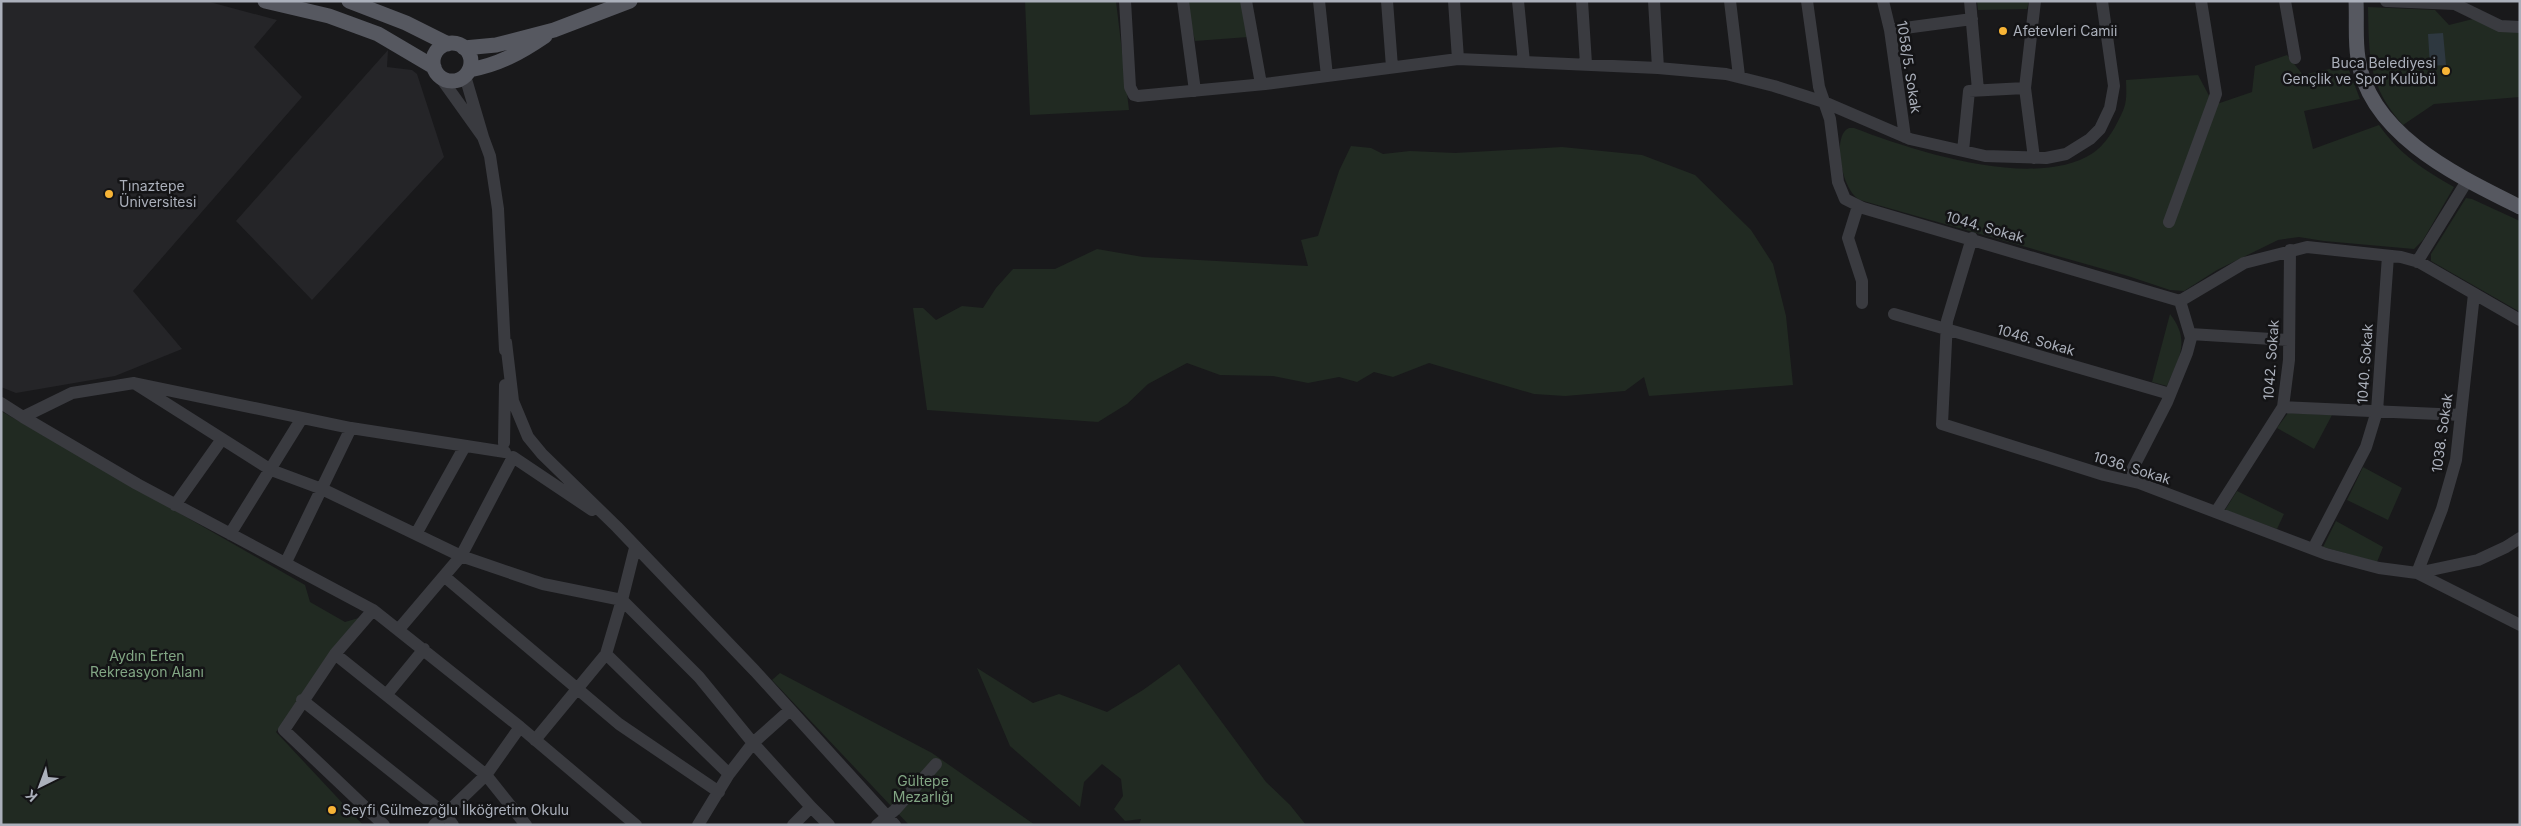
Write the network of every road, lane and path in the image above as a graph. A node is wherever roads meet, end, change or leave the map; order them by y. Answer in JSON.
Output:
{"nodes":[{"id":1,"x":265,"y":1,"type":"edge"},
{"id":2,"x":349,"y":1,"type":"edge"},
{"id":3,"x":630,"y":1,"type":"edge"},
{"id":4,"x":1125,"y":1,"type":"edge"},
{"id":5,"x":1183,"y":1,"type":"edge"},
{"id":6,"x":1246,"y":1,"type":"edge"},
{"id":7,"x":1319,"y":1,"type":"edge"},
{"id":8,"x":1386,"y":1,"type":"edge"},
{"id":9,"x":1454,"y":1,"type":"edge"},
{"id":10,"x":1518,"y":1,"type":"edge"},
{"id":11,"x":1582,"y":1,"type":"edge"},
{"id":12,"x":1654,"y":1,"type":"edge"},
{"id":13,"x":1730,"y":1,"type":"edge"},
{"id":14,"x":1807,"y":1,"type":"edge"},
{"id":15,"x":1883,"y":1,"type":"edge"},
{"id":16,"x":1970,"y":1,"type":"edge"},
{"id":17,"x":2035,"y":1,"type":"edge"},
{"id":18,"x":2102,"y":1,"type":"edge"},
{"id":19,"x":2201,"y":1,"type":"edge"},
{"id":20,"x":2285,"y":1,"type":"edge"},
{"id":21,"x":2356,"y":1,"type":"edge"},
{"id":22,"x":2386,"y":1,"type":"edge"},
{"id":23,"x":2463,"y":4,"type":"edge"},
{"id":24,"x":1972,"y":19,"type":"junction"},
{"id":25,"x":2520,"y":27,"type":"edge"},
{"id":26,"x":554,"y":30,"type":"junction"},
{"id":27,"x":1890,"y":30,"type":"junction"},
{"id":28,"x":448,"y":44,"type":"junction"},
{"id":29,"x":464,"y":48,"type":"junction"},
{"id":30,"x":2296,"y":58,"type":"dead end"},
{"id":31,"x":1458,"y":59,"type":"junction"},
{"id":32,"x":1524,"y":62,"type":"junction"},
{"id":33,"x":1586,"y":64,"type":"junction"},
{"id":34,"x":1392,"y":67,"type":"junction"},
{"id":35,"x":1658,"y":68,"type":"junction"},
{"id":36,"x":436,"y":70,"type":"junction"},
{"id":37,"x":467,"y":73,"type":"junction"},
{"id":38,"x":1327,"y":76,"type":"junction"},
{"id":39,"x":1739,"y":76,"type":"junction"},
{"id":40,"x":1261,"y":84,"type":"junction"},
{"id":41,"x":2025,"y":88,"type":"junction"},
{"id":42,"x":1978,"y":90,"type":"junction"},
{"id":43,"x":1195,"y":91,"type":"junction"},
{"id":44,"x":1824,"y":102,"type":"junction"},
{"id":45,"x":483,"y":137,"type":"junction"},
{"id":46,"x":1905,"y":137,"type":"junction"},
{"id":47,"x":1963,"y":151,"type":"junction"},
{"id":48,"x":2034,"y":158,"type":"junction"},
{"id":49,"x":2467,"y":181,"type":"junction"},
{"id":50,"x":1858,"y":206,"type":"junction"},
{"id":51,"x":2520,"y":208,"type":"edge"},
{"id":52,"x":2169,"y":222,"type":"dead end"},
{"id":53,"x":1972,"y":238,"type":"junction"},
{"id":54,"x":2290,"y":250,"type":"junction"},
{"id":55,"x":2388,"y":256,"type":"junction"},
{"id":56,"x":2417,"y":262,"type":"junction"},
{"id":57,"x":2474,"y":294,"type":"junction"},
{"id":58,"x":2180,"y":302,"type":"junction"},
{"id":59,"x":1862,"y":303,"type":"dead end"},
{"id":60,"x":1894,"y":314,"type":"dead end"},
{"id":61,"x":2520,"y":320,"type":"edge"},
{"id":62,"x":1947,"y":330,"type":"junction"},
{"id":63,"x":2190,"y":334,"type":"junction"},
{"id":64,"x":2289,"y":340,"type":"junction"},
{"id":65,"x":506,"y":342,"type":"junction"},
{"id":66,"x":134,"y":383,"type":"junction"},
{"id":67,"x":2170,"y":394,"type":"junction"},
{"id":68,"x":1,"y":403,"type":"edge"},
{"id":69,"x":2284,"y":408,"type":"junction"},
{"id":70,"x":2377,"y":411,"type":"junction"},
{"id":71,"x":2461,"y":415,"type":"junction"},
{"id":72,"x":23,"y":418,"type":"junction"},
{"id":73,"x":302,"y":418,"type":"junction"},
{"id":74,"x":351,"y":428,"type":"junction"},
{"id":75,"x":528,"y":437,"type":"junction"},
{"id":76,"x":222,"y":439,"type":"junction"},
{"id":77,"x":465,"y":446,"type":"junction"},
{"id":78,"x":507,"y":450,"type":"junction"},
{"id":79,"x":271,"y":470,"type":"junction"},
{"id":80,"x":2140,"y":483,"type":"junction"},
{"id":81,"x":322,"y":489,"type":"junction"},
{"id":82,"x":175,"y":505,"type":"junction"},
{"id":83,"x":2216,"y":512,"type":"junction"},
{"id":84,"x":617,"y":527,"type":"junction"},
{"id":85,"x":230,"y":534,"type":"junction"},
{"id":86,"x":416,"y":534,"type":"junction"},
{"id":87,"x":2519,"y":539,"type":"edge"},
{"id":88,"x":635,"y":548,"type":"junction"},
{"id":89,"x":2313,"y":549,"type":"junction"},
{"id":90,"x":461,"y":556,"type":"junction"},
{"id":91,"x":286,"y":562,"type":"junction"},
{"id":92,"x":2417,"y":572,"type":"junction"},
{"id":93,"x":445,"y":577,"type":"junction"},
{"id":94,"x":622,"y":600,"type":"junction"},
{"id":95,"x":373,"y":610,"type":"junction"},
{"id":96,"x":2520,"y":625,"type":"edge"},
{"id":97,"x":399,"y":629,"type":"junction"},
{"id":98,"x":424,"y":649,"type":"junction"},
{"id":99,"x":335,"y":654,"type":"junction"},
{"id":100,"x":606,"y":654,"type":"junction"},
{"id":101,"x":577,"y":687,"type":"junction"},
{"id":102,"x":387,"y":694,"type":"junction"},
{"id":103,"x":302,"y":700,"type":"junction"},
{"id":104,"x":790,"y":710,"type":"junction"},
{"id":105,"x":520,"y":727,"type":"junction"},
{"id":106,"x":535,"y":740,"type":"junction"},
{"id":107,"x":753,"y":743,"type":"junction"},
{"id":108,"x":936,"y":764,"type":"dead end"},
{"id":109,"x":729,"y":774,"type":"junction"},
{"id":110,"x":486,"y":775,"type":"junction"},
{"id":111,"x":719,"y":792,"type":"junction"},
{"id":112,"x":811,"y":807,"type":"junction"},
{"id":113,"x":445,"y":814,"type":"junction"},
{"id":114,"x":886,"y":822,"type":"edge"},
{"id":115,"x":384,"y":825,"type":"edge"},
{"id":116,"x":434,"y":825,"type":"edge"},
{"id":117,"x":453,"y":825,"type":"edge"},
{"id":118,"x":526,"y":825,"type":"edge"},
{"id":119,"x":636,"y":825,"type":"edge"},
{"id":120,"x":698,"y":825,"type":"edge"},
{"id":121,"x":794,"y":825,"type":"edge"},
{"id":122,"x":829,"y":825,"type":"edge"}],
"edges":[{"from":1,"to":36,"type":"main road"},
{"from":2,"to":28,"type":"main road"},
{"from":3,"to":26,"type":"main road"},
{"from":4,"to":43,"type":"street"},
{"from":5,"to":43,"type":"street"},
{"from":6,"to":40,"type":"street"},
{"from":7,"to":38,"type":"street"},
{"from":8,"to":34,"type":"street"},
{"from":9,"to":31,"type":"street"},
{"from":10,"to":32,"type":"street"},
{"from":11,"to":33,"type":"street"},
{"from":12,"to":35,"type":"street"},
{"from":13,"to":39,"type":"street"},
{"from":14,"to":44,"type":"street","name":"1044. Sokak"},
{"from":15,"to":27,"type":"street","name":"1058/5. Sokak"},
{"from":16,"to":24,"type":"street"},
{"from":17,"to":41,"type":"street"},
{"from":18,"to":48,"type":"street"},
{"from":19,"to":52,"type":"street"},
{"from":20,"to":30,"type":"street"},
{"from":21,"to":49,"type":"main road"},
{"from":22,"to":23,"type":"street"},
{"from":23,"to":25,"type":"street"},
{"from":24,"to":27,"type":"street"},
{"from":24,"to":42,"type":"street"},
{"from":26,"to":29,"type":"main road"},
{"from":26,"to":37,"type":"main road"},
{"from":27,"to":46,"type":"street","name":"1058/5. Sokak"},
{"from":28,"to":29,"type":"main road"},
{"from":28,"to":36,"type":"main road"},
{"from":29,"to":37,"type":"main road"},
{"from":31,"to":32,"type":"street"},
{"from":31,"to":34,"type":"street"},
{"from":32,"to":33,"type":"street"},
{"from":33,"to":35,"type":"street"},
{"from":34,"to":38,"type":"street"},
{"from":35,"to":39,"type":"street"},
{"from":36,"to":37,"type":"main road"},
{"from":36,"to":45,"type":"street"},
{"from":37,"to":45,"type":"street"},
{"from":38,"to":40,"type":"street"},
{"from":39,"to":44,"type":"street"},
{"from":40,"to":43,"type":"street"},
{"from":41,"to":42,"type":"street"},
{"from":41,"to":48,"type":"street"},
{"from":42,"to":47,"type":"street"},
{"from":44,"to":46,"type":"street"},
{"from":44,"to":50,"type":"street","name":"1044. Sokak"},
{"from":45,"to":65,"type":"street"},
{"from":46,"to":47,"type":"street"},
{"from":47,"to":48,"type":"street"},
{"from":49,"to":51,"type":"main road"},
{"from":49,"to":56,"type":"street"},
{"from":50,"to":53,"type":"street","name":"1044. Sokak"},
{"from":50,"to":59,"type":"street"},
{"from":53,"to":58,"type":"street","name":"1044. Sokak"},
{"from":53,"to":62,"type":"street","name":"1036. Sokak"},
{"from":54,"to":55,"type":"street"},
{"from":54,"to":58,"type":"street"},
{"from":54,"to":64,"type":"street","name":"1042. Sokak"},
{"from":55,"to":56,"type":"street"},
{"from":55,"to":70,"type":"street","name":"1040. Sokak"},
{"from":56,"to":57,"type":"street"},
{"from":57,"to":61,"type":"street"},
{"from":57,"to":71,"type":"street","name":"1038. Sokak"},
{"from":58,"to":63,"type":"street"},
{"from":60,"to":62,"type":"street","name":"1046. Sokak"},
{"from":62,"to":67,"type":"street","name":"1046. Sokak"},
{"from":62,"to":80,"type":"street","name":"1036. Sokak"},
{"from":63,"to":64,"type":"street"},
{"from":63,"to":67,"type":"street"},
{"from":64,"to":69,"type":"street","name":"1042. Sokak"},
{"from":65,"to":75,"type":"street"},
{"from":65,"to":78,"type":"street"},
{"from":66,"to":72,"type":"street"},
{"from":66,"to":73,"type":"street"},
{"from":66,"to":76,"type":"street"},
{"from":67,"to":80,"type":"street"},
{"from":68,"to":72,"type":"street"},
{"from":69,"to":70,"type":"street"},
{"from":69,"to":83,"type":"street","name":"1042. Sokak"},
{"from":70,"to":71,"type":"street"},
{"from":70,"to":89,"type":"street","name":"1040. Sokak"},
{"from":71,"to":92,"type":"street","name":"1038. Sokak"},
{"from":72,"to":82,"type":"street"},
{"from":73,"to":74,"type":"street"},
{"from":73,"to":79,"type":"street"},
{"from":74,"to":77,"type":"street"},
{"from":74,"to":81,"type":"street"},
{"from":75,"to":78,"type":"street"},
{"from":75,"to":78,"type":"street"},
{"from":75,"to":84,"type":"street"},
{"from":76,"to":79,"type":"street"},
{"from":76,"to":82,"type":"street"},
{"from":77,"to":78,"type":"street"},
{"from":77,"to":86,"type":"street"},
{"from":78,"to":84,"type":"street"},
{"from":78,"to":90,"type":"street"},
{"from":79,"to":81,"type":"street"},
{"from":79,"to":85,"type":"street"},
{"from":80,"to":83,"type":"street","name":"1036. Sokak"},
{"from":81,"to":86,"type":"street"},
{"from":81,"to":91,"type":"street"},
{"from":82,"to":85,"type":"street"},
{"from":83,"to":89,"type":"street","name":"1036. Sokak"},
{"from":84,"to":88,"type":"street"},
{"from":85,"to":91,"type":"street"},
{"from":86,"to":90,"type":"street"},
{"from":87,"to":92,"type":"street","name":"1036. Sokak"},
{"from":88,"to":94,"type":"street"},
{"from":88,"to":104,"type":"street"},
{"from":89,"to":92,"type":"street","name":"1036. Sokak"},
{"from":90,"to":93,"type":"street"},
{"from":90,"to":94,"type":"street"},
{"from":91,"to":95,"type":"street"},
{"from":92,"to":96,"type":"street"},
{"from":93,"to":97,"type":"street"},
{"from":93,"to":101,"type":"street"},
{"from":94,"to":100,"type":"street"},
{"from":94,"to":107,"type":"street"},
{"from":95,"to":97,"type":"street"},
{"from":95,"to":99,"type":"street"},
{"from":97,"to":98,"type":"street"},
{"from":98,"to":102,"type":"street"},
{"from":98,"to":105,"type":"street"},
{"from":99,"to":102,"type":"street"},
{"from":99,"to":103,"type":"street"},
{"from":100,"to":101,"type":"street"},
{"from":100,"to":109,"type":"street"},
{"from":101,"to":106,"type":"street"},
{"from":101,"to":111,"type":"street"},
{"from":102,"to":110,"type":"street"},
{"from":103,"to":113,"type":"street"},
{"from":103,"to":115,"type":"street"},
{"from":104,"to":107,"type":"street"},
{"from":104,"to":114,"type":"street"},
{"from":105,"to":106,"type":"street"},
{"from":105,"to":110,"type":"street"},
{"from":106,"to":119,"type":"street"},
{"from":107,"to":109,"type":"street"},
{"from":107,"to":112,"type":"street"},
{"from":108,"to":114,"type":"street"},
{"from":109,"to":111,"type":"street"},
{"from":110,"to":113,"type":"street"},
{"from":110,"to":118,"type":"street"},
{"from":111,"to":120,"type":"street"},
{"from":112,"to":121,"type":"street"},
{"from":112,"to":122,"type":"street"},
{"from":113,"to":116,"type":"street"},
{"from":113,"to":117,"type":"street"}]}
